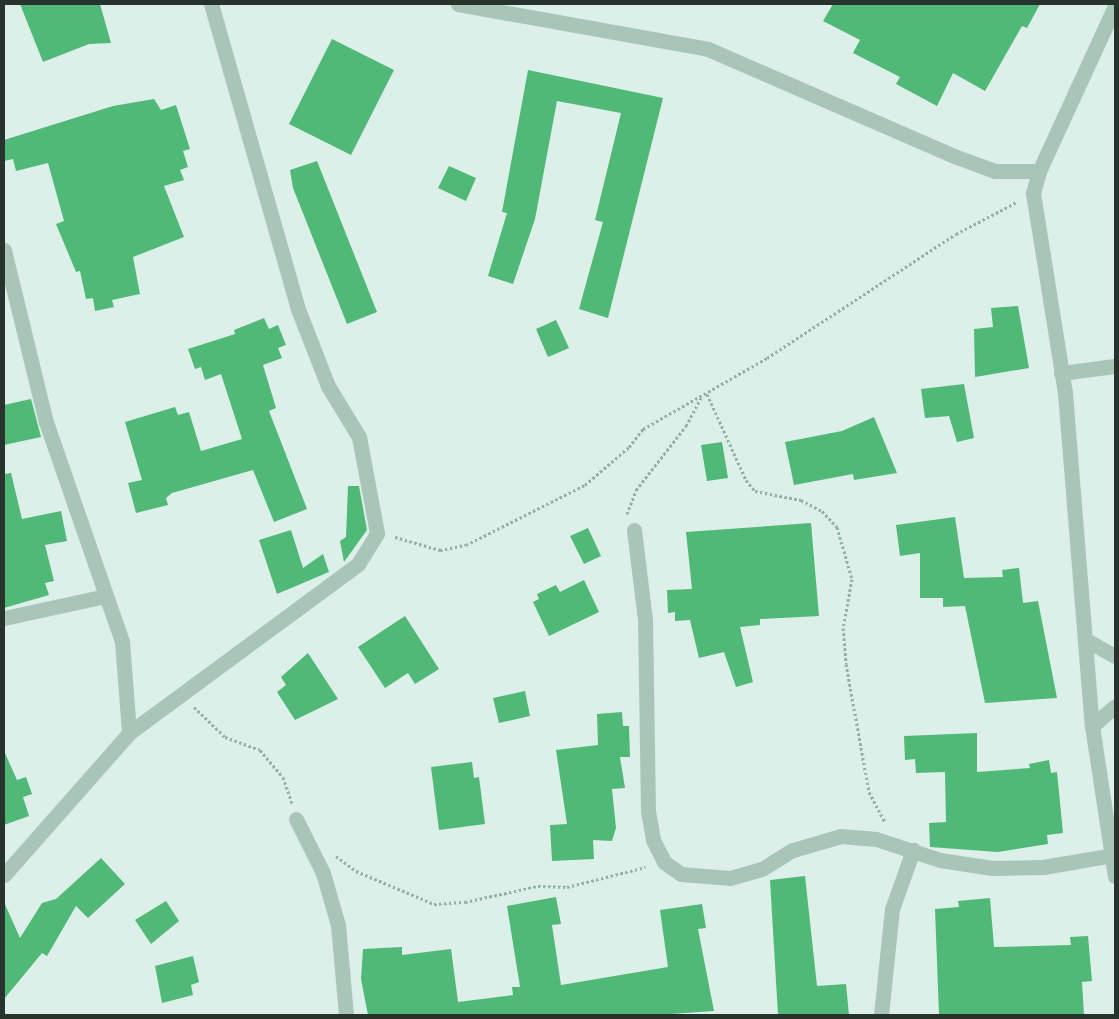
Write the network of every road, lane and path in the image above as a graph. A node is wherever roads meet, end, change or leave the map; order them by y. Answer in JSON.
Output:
{"nodes":[{"id":1,"x":211,"y":4,"type":"edge"},
{"id":2,"x":458,"y":4,"type":"edge"},
{"id":3,"x":1115,"y":6,"type":"edge"},
{"id":4,"x":1039,"y":171,"type":"junction"},
{"id":5,"x":1033,"y":193,"type":"junction"},
{"id":6,"x":4,"y":250,"type":"edge"},
{"id":7,"x":1115,"y":366,"type":"edge"},
{"id":8,"x":1061,"y":373,"type":"junction"},
{"id":9,"x":707,"y":394,"type":"junction"},
{"id":10,"x":702,"y":398,"type":"junction"},
{"id":11,"x":634,"y":530,"type":"joint"},
{"id":12,"x":377,"y":533,"type":"junction"},
{"id":13,"x":106,"y":596,"type":"junction"},
{"id":14,"x":4,"y":618,"type":"edge"},
{"id":15,"x":1086,"y":640,"type":"junction"},
{"id":16,"x":1115,"y":656,"type":"edge"},
{"id":17,"x":183,"y":693,"type":"junction"},
{"id":18,"x":1115,"y":706,"type":"edge"},
{"id":19,"x":1092,"y":726,"type":"junction"},
{"id":20,"x":129,"y":734,"type":"junction"},
{"id":21,"x":296,"y":819,"type":"joint"},
{"id":22,"x":897,"y":844,"type":"junction"},
{"id":23,"x":913,"y":850,"type":"junction"},
{"id":24,"x":334,"y":854,"type":"dead end"},
{"id":25,"x":1113,"y":855,"type":"junction"},
{"id":26,"x":664,"y":862,"type":"junction"},
{"id":27,"x":4,"y":875,"type":"edge"},
{"id":28,"x":1115,"y":876,"type":"edge"},
{"id":29,"x":346,"y":1015,"type":"edge"},
{"id":30,"x":881,"y":1015,"type":"edge"}],
"edges":[{"from":1,"to":12,"type":"street"},
{"from":2,"to":4,"type":"street"},
{"from":3,"to":4,"type":"street"},
{"from":4,"to":5,"type":"street"},
{"from":5,"to":8,"type":"street"},
{"from":5,"to":9,"type":"path"},
{"from":6,"to":13,"type":"street"},
{"from":7,"to":8,"type":"street"},
{"from":8,"to":15,"type":"street"},
{"from":9,"to":10,"type":"path"},
{"from":9,"to":22,"type":"path"},
{"from":10,"to":11,"type":"path"},
{"from":10,"to":12,"type":"path"},
{"from":11,"to":26,"type":"street"},
{"from":12,"to":17,"type":"street"},
{"from":13,"to":14,"type":"street"},
{"from":13,"to":20,"type":"street"},
{"from":15,"to":16,"type":"street"},
{"from":15,"to":19,"type":"street"},
{"from":17,"to":20,"type":"street"},
{"from":17,"to":21,"type":"path"},
{"from":18,"to":19,"type":"street"},
{"from":19,"to":25,"type":"street"},
{"from":20,"to":27,"type":"street"},
{"from":21,"to":29,"type":"street"},
{"from":22,"to":23,"type":"street"},
{"from":22,"to":26,"type":"street"},
{"from":23,"to":25,"type":"street"},
{"from":23,"to":30,"type":"street"},
{"from":24,"to":26,"type":"path"},
{"from":25,"to":28,"type":"street"}]}
